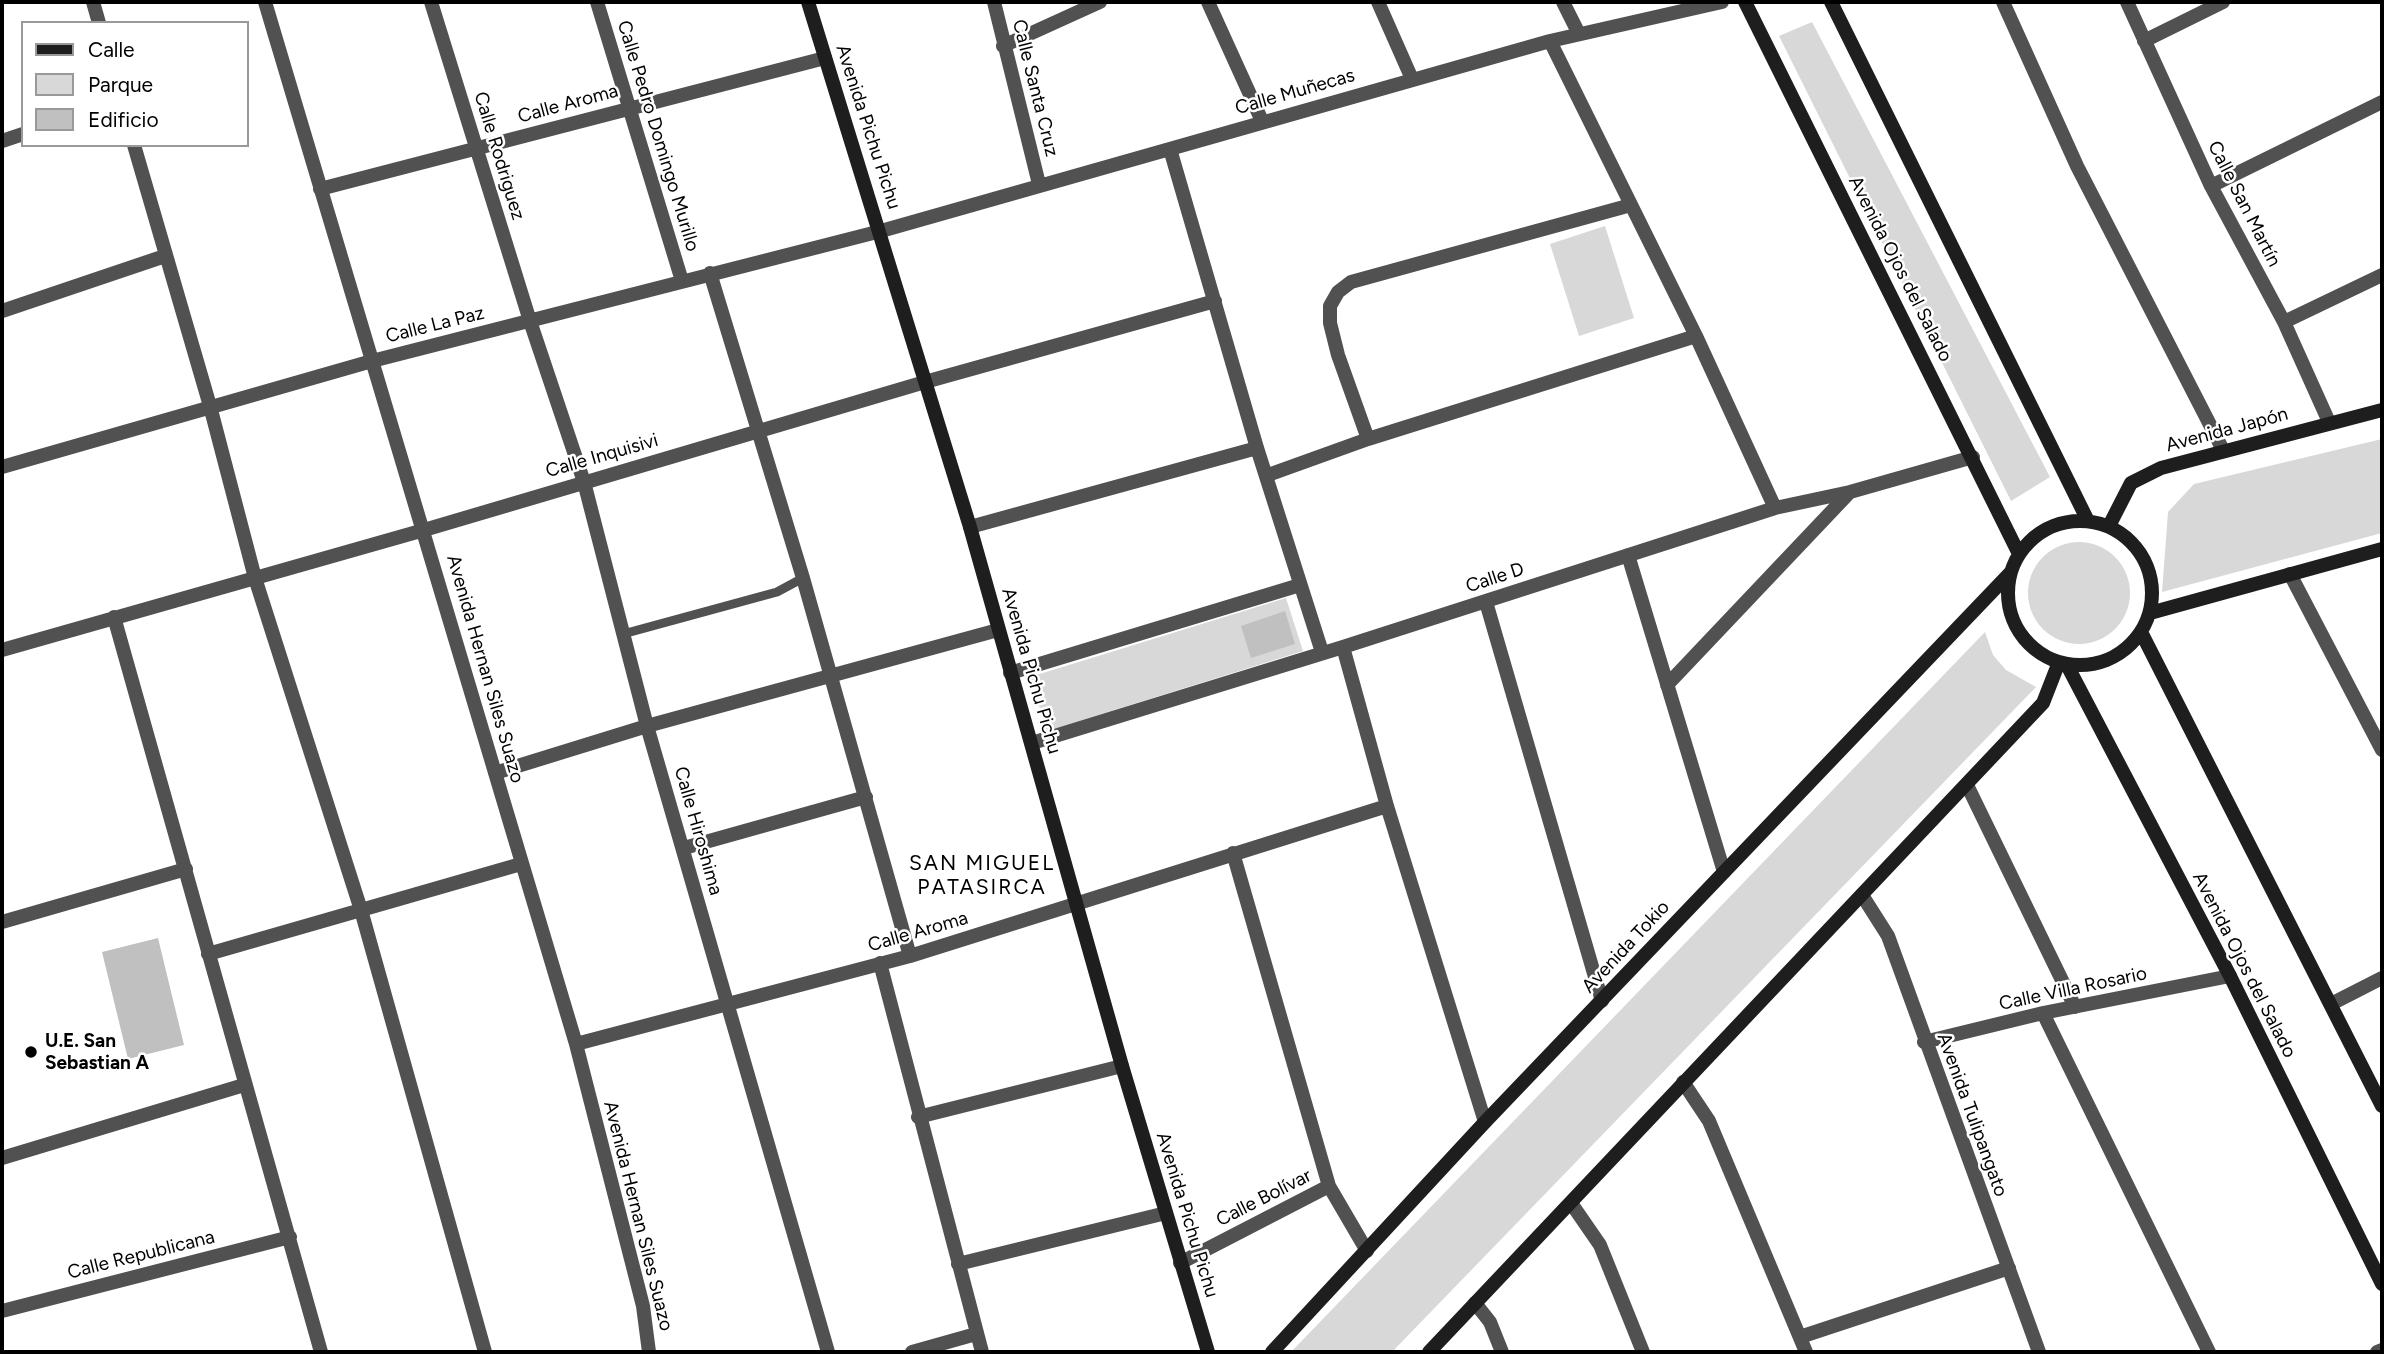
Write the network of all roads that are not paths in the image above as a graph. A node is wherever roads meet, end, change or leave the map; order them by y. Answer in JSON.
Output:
{"nodes":[{"id":1,"x":93,"y":2,"type":"edge"},
{"id":2,"x":265,"y":2,"type":"edge"},
{"id":3,"x":431,"y":2,"type":"edge"},
{"id":4,"x":597,"y":2,"type":"edge"},
{"id":5,"x":808,"y":2,"type":"edge"},
{"id":6,"x":994,"y":2,"type":"edge"},
{"id":7,"x":1100,"y":2,"type":"edge"},
{"id":8,"x":1208,"y":2,"type":"edge"},
{"id":9,"x":1378,"y":2,"type":"edge"},
{"id":10,"x":1563,"y":2,"type":"edge"},
{"id":11,"x":1722,"y":2,"type":"edge"},
{"id":12,"x":1745,"y":2,"type":"edge"},
{"id":13,"x":1831,"y":2,"type":"edge"},
{"id":14,"x":2003,"y":2,"type":"edge"},
{"id":15,"x":2127,"y":2,"type":"edge"},
{"id":16,"x":2223,"y":2,"type":"edge"},
{"id":17,"x":98,"y":21,"type":"edge"},
{"id":18,"x":1579,"y":34,"type":"junction"},
{"id":19,"x":1550,"y":41,"type":"junction"},
{"id":20,"x":2144,"y":41,"type":"junction"},
{"id":21,"x":1003,"y":46,"type":"junction"},
{"id":22,"x":825,"y":58,"type":"junction"},
{"id":23,"x":1412,"y":79,"type":"junction"},
{"id":24,"x":2382,"y":102,"type":"edge"},
{"id":25,"x":631,"y":107,"type":"junction"},
{"id":26,"x":1262,"y":121,"type":"junction"},
{"id":27,"x":21,"y":135,"type":"edge"},
{"id":28,"x":2,"y":141,"type":"edge"},
{"id":29,"x":135,"y":147,"type":"edge"},
{"id":30,"x":477,"y":149,"type":"junction"},
{"id":31,"x":1170,"y":149,"type":"junction"},
{"id":32,"x":1039,"y":184,"type":"junction"},
{"id":33,"x":2211,"y":186,"type":"junction"},
{"id":34,"x":320,"y":189,"type":"junction"},
{"id":35,"x":1631,"y":205,"type":"junction"},
{"id":36,"x":881,"y":231,"type":"junction"},
{"id":37,"x":165,"y":256,"type":"junction"},
{"id":38,"x":710,"y":272,"type":"junction"},
{"id":39,"x":2382,"y":275,"type":"edge"},
{"id":40,"x":682,"y":281,"type":"junction"},
{"id":41,"x":1215,"y":302,"type":"junction"},
{"id":42,"x":2,"y":311,"type":"edge"},
{"id":43,"x":530,"y":321,"type":"junction"},
{"id":44,"x":2284,"y":323,"type":"junction"},
{"id":45,"x":1696,"y":336,"type":"junction"},
{"id":46,"x":372,"y":361,"type":"junction"},
{"id":47,"x":925,"y":382,"type":"junction"},
{"id":48,"x":210,"y":406,"type":"junction"},
{"id":49,"x":2382,"y":410,"type":"edge"},
{"id":50,"x":2329,"y":422,"type":"junction"},
{"id":51,"x":757,"y":431,"type":"junction"},
{"id":52,"x":1368,"y":439,"type":"junction"},
{"id":53,"x":1257,"y":448,"type":"junction"},
{"id":54,"x":2222,"y":450,"type":"junction"},
{"id":55,"x":1973,"y":457,"type":"junction"},
{"id":56,"x":2,"y":467,"type":"edge"},
{"id":57,"x":1268,"y":475,"type":"junction"},
{"id":58,"x":584,"y":482,"type":"junction"},
{"id":59,"x":1850,"y":492,"type":"junction"},
{"id":60,"x":1774,"y":508,"type":"junction"},
{"id":61,"x":2088,"y":521,"type":"junction"},
{"id":62,"x":2109,"y":526,"type":"junction"},
{"id":63,"x":970,"y":527,"type":"junction"},
{"id":64,"x":424,"y":530,"type":"junction"},
{"id":65,"x":2382,"y":549,"type":"edge"},
{"id":66,"x":2020,"y":554,"type":"junction"},
{"id":67,"x":1628,"y":555,"type":"junction"},
{"id":68,"x":2011,"y":572,"type":"junction"},
{"id":69,"x":2290,"y":574,"type":"junction"},
{"id":70,"x":255,"y":578,"type":"junction"},
{"id":71,"x":803,"y":578,"type":"junction"},
{"id":72,"x":1300,"y":585,"type":"junction"},
{"id":73,"x":1486,"y":602,"type":"junction"},
{"id":74,"x":2150,"y":613,"type":"junction"},
{"id":75,"x":114,"y":617,"type":"junction"},
{"id":76,"x":998,"y":631,"type":"junction"},
{"id":77,"x":2141,"y":632,"type":"junction"},
{"id":78,"x":623,"y":635,"type":"junction"},
{"id":79,"x":1343,"y":647,"type":"junction"},
{"id":80,"x":2,"y":650,"type":"edge"},
{"id":81,"x":1322,"y":652,"type":"junction"},
{"id":82,"x":2063,"y":664,"type":"junction"},
{"id":83,"x":1010,"y":673,"type":"junction"},
{"id":84,"x":831,"y":676,"type":"junction"},
{"id":85,"x":1667,"y":685,"type":"junction"},
{"id":86,"x":647,"y":726,"type":"junction"},
{"id":87,"x":1032,"y":743,"type":"junction"},
{"id":88,"x":2382,"y":750,"type":"edge"},
{"id":89,"x":495,"y":773,"type":"junction"},
{"id":90,"x":1967,"y":785,"type":"junction"},
{"id":91,"x":866,"y":797,"type":"junction"},
{"id":92,"x":1387,"y":806,"type":"junction"},
{"id":93,"x":684,"y":848,"type":"junction"},
{"id":94,"x":1233,"y":853,"type":"junction"},
{"id":95,"x":521,"y":864,"type":"junction"},
{"id":96,"x":186,"y":869,"type":"junction"},
{"id":97,"x":1724,"y":872,"type":"junction"},
{"id":98,"x":1862,"y":895,"type":"junction"},
{"id":99,"x":1077,"y":903,"type":"junction"},
{"id":100,"x":361,"y":910,"type":"junction"},
{"id":101,"x":2,"y":922,"type":"edge"},
{"id":102,"x":208,"y":954,"type":"junction"},
{"id":103,"x":910,"y":956,"type":"junction"},
{"id":104,"x":880,"y":963,"type":"junction"},
{"id":105,"x":2230,"y":976,"type":"junction"},
{"id":106,"x":2382,"y":978,"type":"edge"},
{"id":107,"x":1602,"y":1001,"type":"junction"},
{"id":108,"x":727,"y":1003,"type":"junction"},
{"id":109,"x":2331,"y":1004,"type":"junction"},
{"id":110,"x":2075,"y":1007,"type":"junction"},
{"id":111,"x":2043,"y":1013,"type":"junction"},
{"id":112,"x":1924,"y":1042,"type":"junction"},
{"id":113,"x":576,"y":1044,"type":"junction"},
{"id":114,"x":1122,"y":1066,"type":"junction"},
{"id":115,"x":1683,"y":1082,"type":"junction"},
{"id":116,"x":244,"y":1085,"type":"junction"},
{"id":117,"x":2382,"y":1107,"type":"edge"},
{"id":118,"x":918,"y":1117,"type":"junction"},
{"id":119,"x":1485,"y":1122,"type":"junction"},
{"id":120,"x":2,"y":1157,"type":"edge"},
{"id":121,"x":1329,"y":1186,"type":"junction"},
{"id":122,"x":1571,"y":1203,"type":"junction"},
{"id":123,"x":1166,"y":1213,"type":"junction"},
{"id":124,"x":290,"y":1237,"type":"junction"},
{"id":125,"x":1367,"y":1251,"type":"junction"},
{"id":126,"x":1180,"y":1263,"type":"junction"},
{"id":127,"x":958,"y":1264,"type":"junction"},
{"id":128,"x":2009,"y":1268,"type":"junction"},
{"id":129,"x":2382,"y":1284,"type":"edge"},
{"id":130,"x":1475,"y":1303,"type":"junction"},
{"id":131,"x":2,"y":1311,"type":"edge"},
{"id":132,"x":976,"y":1334,"type":"junction"},
{"id":133,"x":1800,"y":1337,"type":"junction"},
{"id":134,"x":2382,"y":1349,"type":"edge"},
{"id":135,"x":321,"y":1352,"type":"edge"},
{"id":136,"x":485,"y":1352,"type":"edge"},
{"id":137,"x":649,"y":1352,"type":"edge"},
{"id":138,"x":828,"y":1352,"type":"edge"},
{"id":139,"x":912,"y":1352,"type":"edge"},
{"id":140,"x":982,"y":1352,"type":"edge"},
{"id":141,"x":1208,"y":1352,"type":"edge"},
{"id":142,"x":1272,"y":1352,"type":"edge"},
{"id":143,"x":1429,"y":1352,"type":"edge"},
{"id":144,"x":1502,"y":1352,"type":"edge"},
{"id":145,"x":1643,"y":1352,"type":"edge"},
{"id":146,"x":1806,"y":1352,"type":"edge"},
{"id":147,"x":2039,"y":1352,"type":"edge"},
{"id":148,"x":2209,"y":1352,"type":"edge"},
{"id":149,"x":2377,"y":1352,"type":"edge"}],
"edges":[{"from":1,"to":17,"type":"street"},
{"from":2,"to":34,"type":"street","name":"Avenida Hernan Siles Suazo"},
{"from":3,"to":30,"type":"street","name":"Calle Rodriguez"},
{"from":4,"to":25,"type":"street","name":"Calle Pedro Domingo Murillo"},
{"from":5,"to":22,"type":"street","name":"Avenida Pichu Pichu"},
{"from":6,"to":21,"type":"street","name":"Calle Santa Cruz"},
{"from":7,"to":21,"type":"street"},
{"from":8,"to":26,"type":"street"},
{"from":9,"to":23,"type":"street"},
{"from":10,"to":18,"type":"street"},
{"from":11,"to":18,"type":"street","name":"Calle Muñecas"},
{"from":12,"to":55,"type":"street","name":"Avenida Ojos del Salado"},
{"from":13,"to":61,"type":"street"},
{"from":14,"to":54,"type":"street"},
{"from":15,"to":20,"type":"street","name":"Calle San Martín"},
{"from":16,"to":20,"type":"street"},
{"from":18,"to":19,"type":"street","name":"Calle Muñecas"},
{"from":19,"to":23,"type":"street","name":"Calle Muñecas"},
{"from":19,"to":35,"type":"street"},
{"from":20,"to":33,"type":"street","name":"Calle San Martín"},
{"from":21,"to":32,"type":"street","name":"Calle Santa Cruz"},
{"from":22,"to":25,"type":"street","name":"Calle Aroma"},
{"from":22,"to":36,"type":"street","name":"Avenida Pichu Pichu"},
{"from":23,"to":26,"type":"street","name":"Calle Muñecas"},
{"from":24,"to":33,"type":"street"},
{"from":25,"to":30,"type":"street","name":"Calle Aroma"},
{"from":25,"to":40,"type":"street","name":"Calle Pedro Domingo Murillo"},
{"from":26,"to":31,"type":"street","name":"Calle Muñecas"},
{"from":27,"to":28,"type":"street"},
{"from":29,"to":37,"type":"street"},
{"from":30,"to":34,"type":"street","name":"Calle Aroma"},
{"from":30,"to":43,"type":"street","name":"Calle Rodriguez"},
{"from":31,"to":32,"type":"street","name":"Calle Muñecas"},
{"from":31,"to":41,"type":"street"},
{"from":32,"to":36,"type":"street","name":"Calle Muñecas"},
{"from":33,"to":44,"type":"street","name":"Calle San Martín"},
{"from":34,"to":46,"type":"street","name":"Avenida Hernan Siles Suazo"},
{"from":35,"to":45,"type":"street"},
{"from":35,"to":52,"type":"street"},
{"from":36,"to":38,"type":"street","name":"Calle La Paz"},
{"from":36,"to":47,"type":"street","name":"Avenida Pichu Pichu"},
{"from":37,"to":42,"type":"street"},
{"from":37,"to":48,"type":"street"},
{"from":38,"to":40,"type":"street","name":"Calle La Paz"},
{"from":38,"to":51,"type":"street"},
{"from":39,"to":44,"type":"street"},
{"from":40,"to":43,"type":"street","name":"Calle La Paz"},
{"from":41,"to":47,"type":"street","name":"Calle Inquisivi"},
{"from":41,"to":53,"type":"street"},
{"from":43,"to":46,"type":"street","name":"Calle La Paz"},
{"from":43,"to":58,"type":"street","name":"Calle Hiroshima"},
{"from":44,"to":50,"type":"street","name":"Calle San Martín"},
{"from":45,"to":52,"type":"street"},
{"from":45,"to":60,"type":"street"},
{"from":46,"to":48,"type":"street","name":"Calle La Paz"},
{"from":46,"to":64,"type":"street","name":"Avenida Hernan Siles Suazo"},
{"from":47,"to":51,"type":"street","name":"Calle Inquisivi"},
{"from":47,"to":63,"type":"street","name":"Avenida Pichu Pichu"},
{"from":48,"to":56,"type":"street","name":"Calle La Paz"},
{"from":48,"to":70,"type":"street"},
{"from":49,"to":50,"type":"street","name":"Avenida Japón"},
{"from":50,"to":54,"type":"street","name":"Avenida Japón"},
{"from":51,"to":58,"type":"street","name":"Calle Inquisivi"},
{"from":51,"to":71,"type":"street"},
{"from":52,"to":57,"type":"street"},
{"from":53,"to":57,"type":"street"},
{"from":53,"to":63,"type":"street"},
{"from":54,"to":62,"type":"street","name":"Avenida Japón"},
{"from":55,"to":59,"type":"street","name":"Calle D"},
{"from":55,"to":66,"type":"street","name":"Avenida Ojos del Salado"},
{"from":57,"to":72,"type":"street"},
{"from":58,"to":64,"type":"street","name":"Calle Inquisivi"},
{"from":58,"to":78,"type":"street","name":"Calle Hiroshima"},
{"from":59,"to":60,"type":"street","name":"Calle D"},
{"from":59,"to":85,"type":"street"},
{"from":60,"to":67,"type":"street","name":"Calle D"},
{"from":61,"to":62,"type":"street"},
{"from":61,"to":66,"type":"street"},
{"from":62,"to":74,"type":"street"},
{"from":63,"to":76,"type":"street","name":"Avenida Pichu Pichu"},
{"from":64,"to":70,"type":"street","name":"Calle Inquisivi"},
{"from":64,"to":89,"type":"street","name":"Avenida Hernan Siles Suazo"},
{"from":65,"to":69,"type":"street"},
{"from":66,"to":68,"type":"street"},
{"from":67,"to":73,"type":"street","name":"Calle D"},
{"from":67,"to":85,"type":"street"},
{"from":68,"to":82,"type":"street"},
{"from":68,"to":97,"type":"street","name":"Avenida Tokio"},
{"from":69,"to":74,"type":"street"},
{"from":69,"to":88,"type":"street"},
{"from":70,"to":75,"type":"street","name":"Calle Inquisivi"},
{"from":70,"to":100,"type":"street"},
{"from":71,"to":78,"type":"lane"},
{"from":71,"to":84,"type":"street"},
{"from":72,"to":81,"type":"street"},
{"from":72,"to":83,"type":"street"},
{"from":73,"to":79,"type":"street","name":"Calle D"},
{"from":73,"to":107,"type":"street"},
{"from":74,"to":77,"type":"street"},
{"from":75,"to":80,"type":"street","name":"Calle Inquisivi"},
{"from":75,"to":96,"type":"street"},
{"from":76,"to":83,"type":"street","name":"Avenida Pichu Pichu"},
{"from":76,"to":84,"type":"street"},
{"from":77,"to":82,"type":"street"},
{"from":77,"to":109,"type":"street"},
{"from":78,"to":86,"type":"street","name":"Calle Hiroshima"},
{"from":79,"to":81,"type":"street","name":"Calle D"},
{"from":79,"to":92,"type":"street"},
{"from":81,"to":87,"type":"street","name":"Calle D"},
{"from":82,"to":90,"type":"street"},
{"from":82,"to":105,"type":"street","name":"Avenida Ojos del Salado"},
{"from":83,"to":87,"type":"street","name":"Avenida Pichu Pichu"},
{"from":84,"to":86,"type":"street"},
{"from":84,"to":91,"type":"street"},
{"from":85,"to":97,"type":"street"},
{"from":86,"to":89,"type":"street"},
{"from":86,"to":93,"type":"street","name":"Calle Hiroshima"},
{"from":87,"to":99,"type":"street","name":"Avenida Pichu Pichu"},
{"from":89,"to":95,"type":"street","name":"Avenida Hernan Siles Suazo"},
{"from":90,"to":98,"type":"street"},
{"from":90,"to":110,"type":"street"},
{"from":91,"to":93,"type":"street"},
{"from":91,"to":103,"type":"street"},
{"from":92,"to":94,"type":"street","name":"Calle Aroma"},
{"from":92,"to":119,"type":"street"},
{"from":93,"to":108,"type":"street","name":"Calle Hiroshima"},
{"from":94,"to":99,"type":"street","name":"Calle Aroma"},
{"from":94,"to":121,"type":"street"},
{"from":95,"to":100,"type":"street"},
{"from":95,"to":113,"type":"street","name":"Avenida Hernan Siles Suazo"},
{"from":96,"to":101,"type":"street"},
{"from":96,"to":102,"type":"street"},
{"from":97,"to":107,"type":"street","name":"Avenida Tokio"},
{"from":98,"to":112,"type":"street","name":"Avenida Tulipangato"},
{"from":98,"to":115,"type":"street"},
{"from":99,"to":103,"type":"street","name":"Calle Aroma"},
{"from":99,"to":114,"type":"street","name":"Avenida Pichu Pichu"},
{"from":100,"to":102,"type":"street"},
{"from":100,"to":136,"type":"street"},
{"from":102,"to":116,"type":"street"},
{"from":103,"to":104,"type":"street","name":"Calle Aroma"},
{"from":104,"to":108,"type":"street","name":"Calle Aroma"},
{"from":104,"to":118,"type":"street"},
{"from":105,"to":110,"type":"street","name":"Calle Villa Rosario"},
{"from":105,"to":129,"type":"street","name":"Avenida Ojos del Salado"},
{"from":106,"to":109,"type":"street"},
{"from":107,"to":119,"type":"street","name":"Avenida Tokio"},
{"from":108,"to":113,"type":"street","name":"Calle Aroma"},
{"from":108,"to":138,"type":"street","name":"Calle Hiroshima"},
{"from":109,"to":117,"type":"street"},
{"from":110,"to":111,"type":"street","name":"Calle Villa Rosario"},
{"from":111,"to":112,"type":"street","name":"Calle Villa Rosario"},
{"from":111,"to":148,"type":"street"},
{"from":112,"to":128,"type":"street","name":"Avenida Tulipangato"},
{"from":113,"to":137,"type":"street","name":"Avenida Hernan Siles Suazo"},
{"from":114,"to":118,"type":"street"},
{"from":114,"to":123,"type":"street","name":"Avenida Pichu Pichu"},
{"from":115,"to":122,"type":"street"},
{"from":115,"to":133,"type":"street"},
{"from":116,"to":120,"type":"street"},
{"from":116,"to":124,"type":"street"},
{"from":118,"to":127,"type":"street"},
{"from":119,"to":125,"type":"street","name":"Avenida Tokio"},
{"from":121,"to":125,"type":"street"},
{"from":121,"to":126,"type":"street","name":"Calle Bolívar"},
{"from":122,"to":130,"type":"street"},
{"from":122,"to":145,"type":"street"},
{"from":123,"to":126,"type":"street","name":"Avenida Pichu Pichu"},
{"from":123,"to":127,"type":"street"},
{"from":124,"to":131,"type":"street","name":"Calle Republicana"},
{"from":124,"to":135,"type":"street"},
{"from":125,"to":142,"type":"street","name":"Avenida Tokio"},
{"from":126,"to":141,"type":"street","name":"Avenida Pichu Pichu"},
{"from":127,"to":132,"type":"street"},
{"from":128,"to":133,"type":"street"},
{"from":128,"to":147,"type":"street","name":"Avenida Tulipangato"},
{"from":130,"to":143,"type":"street"},
{"from":130,"to":144,"type":"street"},
{"from":132,"to":139,"type":"street"},
{"from":132,"to":140,"type":"street"},
{"from":133,"to":146,"type":"street"},
{"from":134,"to":149,"type":"street"}]}
